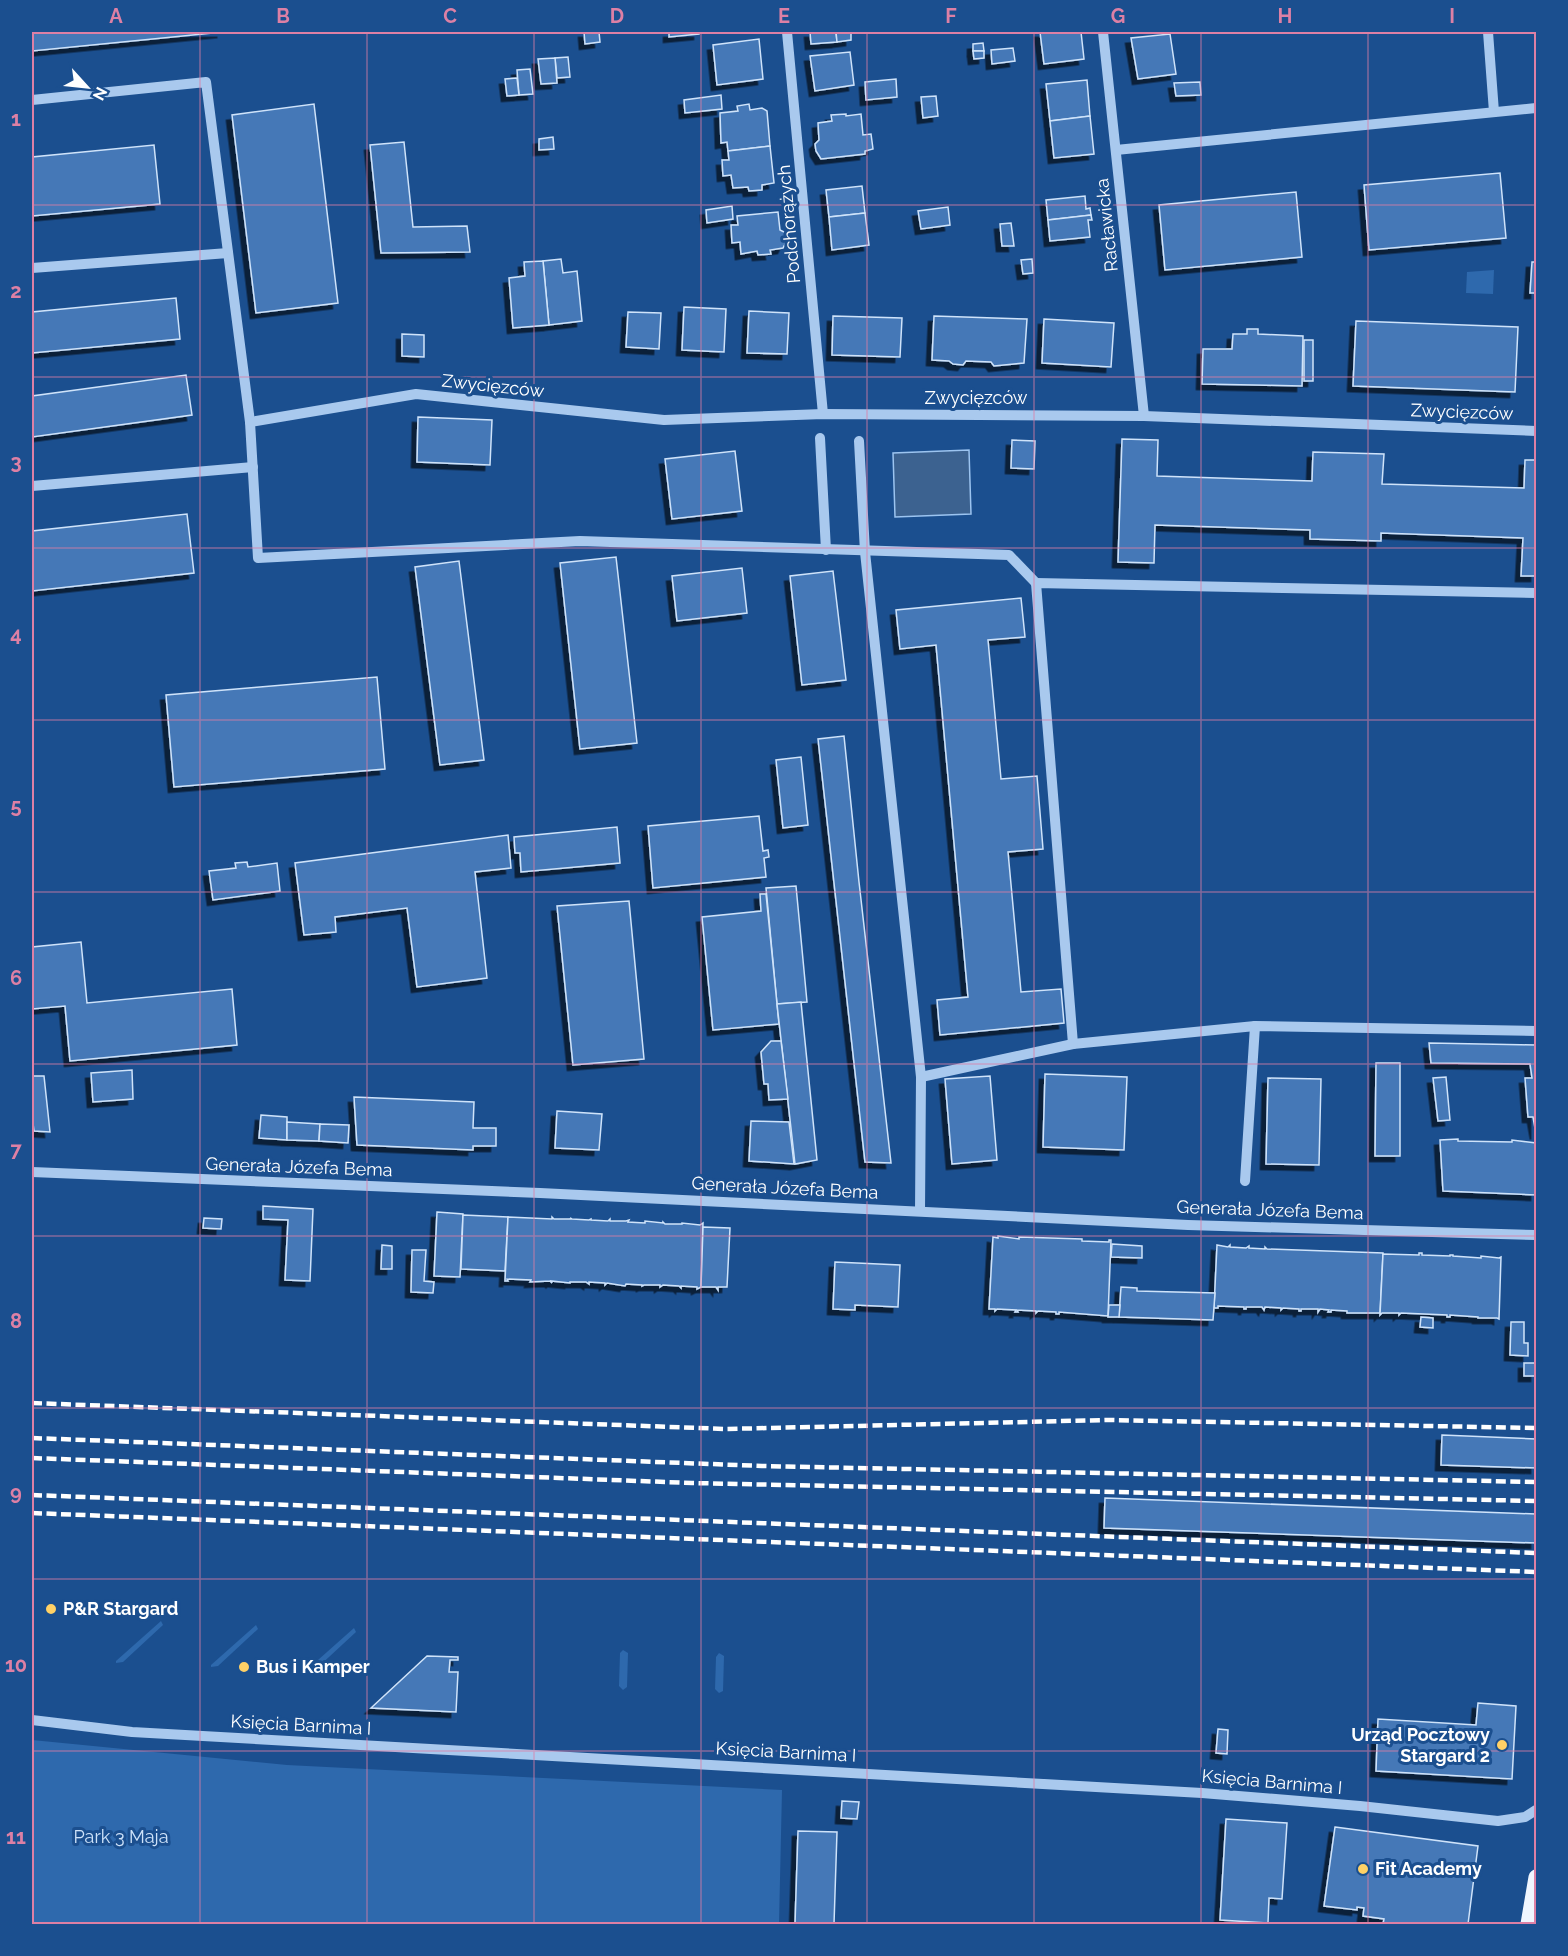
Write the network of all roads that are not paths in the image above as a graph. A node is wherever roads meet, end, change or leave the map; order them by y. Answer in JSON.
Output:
{"nodes":[{"id":1,"x":787,"y":32,"type":"edge"},
{"id":2,"x":1103,"y":32,"type":"edge"},
{"id":3,"x":1488,"y":32,"type":"edge"},
{"id":4,"x":32,"y":100,"type":"edge"},
{"id":5,"x":1536,"y":108,"type":"edge"},
{"id":6,"x":1494,"y":112,"type":"junction"},
{"id":7,"x":1116,"y":150,"type":"junction"},
{"id":8,"x":228,"y":253,"type":"junction"},
{"id":9,"x":32,"y":268,"type":"edge"},
{"id":10,"x":823,"y":414,"type":"junction"},
{"id":11,"x":1144,"y":416,"type":"junction"},
{"id":12,"x":250,"y":422,"type":"junction"},
{"id":13,"x":1536,"y":431,"type":"edge"},
{"id":14,"x":820,"y":438,"type":"dead end"},
{"id":15,"x":859,"y":441,"type":"dead end"},
{"id":16,"x":253,"y":467,"type":"junction"},
{"id":17,"x":32,"y":486,"type":"edge"},
{"id":18,"x":826,"y":550,"type":"junction"},
{"id":19,"x":865,"y":552,"type":"junction"},
{"id":20,"x":1035,"y":583,"type":"junction"},
{"id":21,"x":1536,"y":593,"type":"edge"},
{"id":22,"x":1255,"y":1026,"type":"junction"},
{"id":23,"x":1536,"y":1031,"type":"edge"},
{"id":24,"x":1073,"y":1044,"type":"junction"},
{"id":25,"x":921,"y":1077,"type":"junction"},
{"id":26,"x":32,"y":1172,"type":"edge"},
{"id":27,"x":1245,"y":1181,"type":"dead end"},
{"id":28,"x":920,"y":1211,"type":"junction"},
{"id":29,"x":1536,"y":1235,"type":"edge"},
{"id":30,"x":32,"y":1720,"type":"edge"},
{"id":31,"x":1536,"y":1810,"type":"edge"},
{"id":32,"x":1536,"y":1877,"type":"edge"},
{"id":33,"x":1528,"y":1924,"type":"edge"}],
"edges":[{"from":1,"to":10,"type":"street","name":"Podchorążych"},
{"from":2,"to":7,"type":"street","name":"Racławicka"},
{"from":3,"to":6,"type":"street"},
{"from":4,"to":8,"type":"street"},
{"from":5,"to":6,"type":"street"},
{"from":6,"to":7,"type":"street"},
{"from":7,"to":11,"type":"street","name":"Racławicka"},
{"from":8,"to":9,"type":"street"},
{"from":8,"to":12,"type":"street"},
{"from":10,"to":11,"type":"street","name":"Zwycięzców"},
{"from":10,"to":12,"type":"street","name":"Zwycięzców"},
{"from":11,"to":13,"type":"street","name":"Zwycięzców"},
{"from":12,"to":16,"type":"street"},
{"from":14,"to":18,"type":"street"},
{"from":15,"to":19,"type":"street"},
{"from":16,"to":17,"type":"street"},
{"from":16,"to":18,"type":"street"},
{"from":18,"to":19,"type":"street"},
{"from":19,"to":20,"type":"street"},
{"from":19,"to":25,"type":"street"},
{"from":20,"to":21,"type":"street"},
{"from":20,"to":24,"type":"street"},
{"from":22,"to":23,"type":"street"},
{"from":22,"to":24,"type":"street"},
{"from":22,"to":27,"type":"street"},
{"from":24,"to":25,"type":"street"},
{"from":25,"to":28,"type":"street"},
{"from":26,"to":28,"type":"street","name":"Generała Józefa Bema"},
{"from":28,"to":29,"type":"street","name":"Generała Józefa Bema"},
{"from":30,"to":31,"type":"street","name":"Księcia Barnima I"},
{"from":32,"to":33,"type":"main road"}]}
